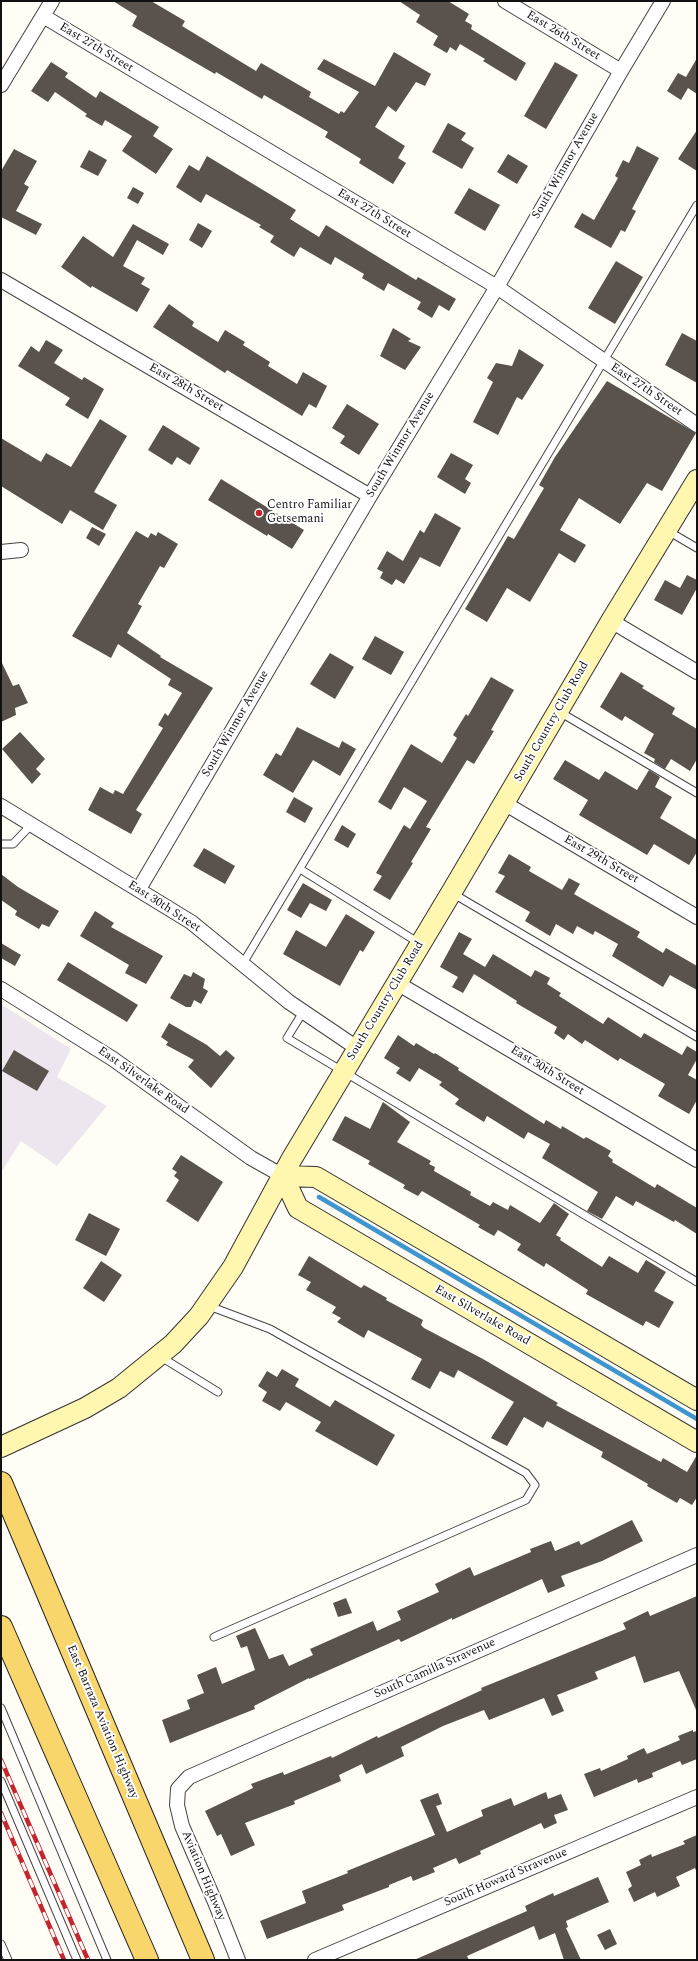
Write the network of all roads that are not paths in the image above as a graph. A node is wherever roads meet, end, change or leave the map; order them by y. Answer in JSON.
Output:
{"nodes":[{"id":1,"x":52,"y":1,"type":"edge"},
{"id":2,"x":505,"y":1,"type":"edge"},
{"id":3,"x":663,"y":1,"type":"edge"},
{"id":4,"x":43,"y":16,"type":"junction"},
{"id":5,"x":621,"y":71,"type":"junction"},
{"id":6,"x":1,"y":85,"type":"edge"},
{"id":7,"x":697,"y":205,"type":"edge"},
{"id":8,"x":1,"y":280,"type":"edge"},
{"id":9,"x":497,"y":287,"type":"junction"},
{"id":10,"x":604,"y":361,"type":"junction"},
{"id":11,"x":697,"y":425,"type":"edge"},
{"id":12,"x":697,"y":480,"type":"edge"},
{"id":13,"x":370,"y":496,"type":"junction"},
{"id":14,"x":666,"y":530,"type":"junction"},
{"id":15,"x":697,"y":548,"type":"edge"},
{"id":16,"x":21,"y":550,"type":"dead end"},
{"id":17,"x":1,"y":552,"type":"edge"},
{"id":18,"x":611,"y":621,"type":"junction"},
{"id":19,"x":697,"y":672,"type":"edge"},
{"id":20,"x":558,"y":711,"type":"junction"},
{"id":21,"x":697,"y":793,"type":"edge"},
{"id":22,"x":504,"y":803,"type":"junction"},
{"id":23,"x":1,"y":806,"type":"edge"},
{"id":24,"x":31,"y":824,"type":"junction"},
{"id":25,"x":1,"y":844,"type":"edge"},
{"id":26,"x":300,"y":869,"type":"junction"},
{"id":27,"x":139,"y":889,"type":"junction"},
{"id":28,"x":451,"y":893,"type":"junction"},
{"id":29,"x":697,"y":917,"type":"edge"},
{"id":30,"x":421,"y":944,"type":"junction"},
{"id":31,"x":242,"y":965,"type":"junction"},
{"id":32,"x":397,"y":983,"type":"junction"},
{"id":33,"x":1,"y":989,"type":"edge"},
{"id":34,"x":303,"y":1012,"type":"junction"},
{"id":35,"x":697,"y":1037,"type":"edge"},
{"id":36,"x":358,"y":1048,"type":"junction"},
{"id":37,"x":344,"y":1072,"type":"junction"},
{"id":38,"x":697,"y":1160,"type":"edge"},
{"id":39,"x":287,"y":1168,"type":"junction"},
{"id":40,"x":697,"y":1282,"type":"edge"},
{"id":41,"x":207,"y":1305,"type":"junction"},
{"id":42,"x":159,"y":1355,"type":"junction"},
{"id":43,"x":218,"y":1392,"type":"dead end"},
{"id":44,"x":697,"y":1400,"type":"edge"},
{"id":45,"x":697,"y":1442,"type":"edge"},
{"id":46,"x":1,"y":1447,"type":"edge"},
{"id":47,"x":1,"y":1483,"type":"edge"},
{"id":48,"x":697,"y":1555,"type":"edge"},
{"id":49,"x":1,"y":1627,"type":"edge"},
{"id":50,"x":214,"y":1637,"type":"dead end"},
{"id":51,"x":1,"y":1708,"type":"edge"},
{"id":52,"x":1,"y":1781,"type":"edge"},
{"id":53,"x":178,"y":1789,"type":"joint"},
{"id":54,"x":697,"y":1797,"type":"edge"},
{"id":55,"x":1,"y":1944,"type":"edge"},
{"id":56,"x":8,"y":1960,"type":"edge"},
{"id":57,"x":77,"y":1960,"type":"edge"},
{"id":58,"x":107,"y":1960,"type":"edge"},
{"id":59,"x":147,"y":1960,"type":"edge"},
{"id":60,"x":203,"y":1960,"type":"edge"},
{"id":61,"x":238,"y":1960,"type":"edge"},
{"id":62,"x":315,"y":1960,"type":"edge"}],
"edges":[{"from":1,"to":4,"type":"street"},
{"from":2,"to":5,"type":"street","name":"East 26th Street"},
{"from":3,"to":5,"type":"street","name":"South Winmor Avenue"},
{"from":4,"to":6,"type":"street"},
{"from":4,"to":9,"type":"street","name":"East 27th Street"},
{"from":5,"to":9,"type":"street","name":"South Winmor Avenue"},
{"from":7,"to":10,"type":"lane"},
{"from":8,"to":13,"type":"street","name":"East 28th Street"},
{"from":9,"to":10,"type":"street","name":"East 27th Street"},
{"from":9,"to":13,"type":"street","name":"South Winmor Avenue"},
{"from":10,"to":11,"type":"street","name":"East 27th Street"},
{"from":10,"to":26,"type":"lane"},
{"from":12,"to":14,"type":"main road","name":"South Country Club Road"},
{"from":13,"to":27,"type":"street","name":"South Winmor Avenue"},
{"from":14,"to":15,"type":"lane"},
{"from":14,"to":18,"type":"main road","name":"South Country Club Road"},
{"from":16,"to":17,"type":"street"},
{"from":18,"to":19,"type":"street"},
{"from":18,"to":20,"type":"main road","name":"South Country Club Road"},
{"from":20,"to":21,"type":"lane"},
{"from":20,"to":22,"type":"main road","name":"South Country Club Road"},
{"from":22,"to":28,"type":"main road","name":"South Country Club Road"},
{"from":22,"to":29,"type":"street","name":"East 29th Street"},
{"from":23,"to":24,"type":"street","name":"East 30th Street"},
{"from":24,"to":25,"type":"lane"},
{"from":24,"to":27,"type":"street","name":"East 30th Street"},
{"from":26,"to":30,"type":"lane"},
{"from":26,"to":31,"type":"lane"},
{"from":27,"to":31,"type":"street","name":"East 30th Street"},
{"from":28,"to":30,"type":"main road","name":"South Country Club Road"},
{"from":28,"to":35,"type":"lane"},
{"from":30,"to":32,"type":"main road","name":"South Country Club Road"},
{"from":31,"to":34,"type":"street","name":"East 30th Street"},
{"from":32,"to":36,"type":"main road","name":"South Country Club Road"},
{"from":32,"to":38,"type":"street","name":"East 30th Street"},
{"from":33,"to":39,"type":"street","name":"East Silverlake Road"},
{"from":34,"to":36,"type":"street","name":"East 30th Street"},
{"from":34,"to":37,"type":"lane"},
{"from":36,"to":37,"type":"main road","name":"South Country Club Road"},
{"from":37,"to":39,"type":"main road","name":"South Country Club Road"},
{"from":37,"to":40,"type":"lane"},
{"from":39,"to":41,"type":"main road","name":"South Country Club Road"},
{"from":39,"to":44,"type":"main road","name":"East Silverlake Road"},
{"from":39,"to":45,"type":"main road","name":"East Silverlake Road"},
{"from":41,"to":42,"type":"main road","name":"South Country Club Road"},
{"from":41,"to":50,"type":"lane"},
{"from":42,"to":43,"type":"lane"},
{"from":42,"to":46,"type":"main road","name":"South Country Club Road"},
{"from":47,"to":60,"type":"main road","name":"East Barraza Aviation Highway"},
{"from":48,"to":53,"type":"street","name":"South Camilla Stravenue"},
{"from":49,"to":59,"type":"main road"},
{"from":51,"to":58,"type":"lane"},
{"from":52,"to":57,"type":"lane"},
{"from":53,"to":61,"type":"street","name":"Aviation Highway"},
{"from":54,"to":62,"type":"street","name":"South Howard Stravenue"},
{"from":55,"to":56,"type":"lane"}]}
